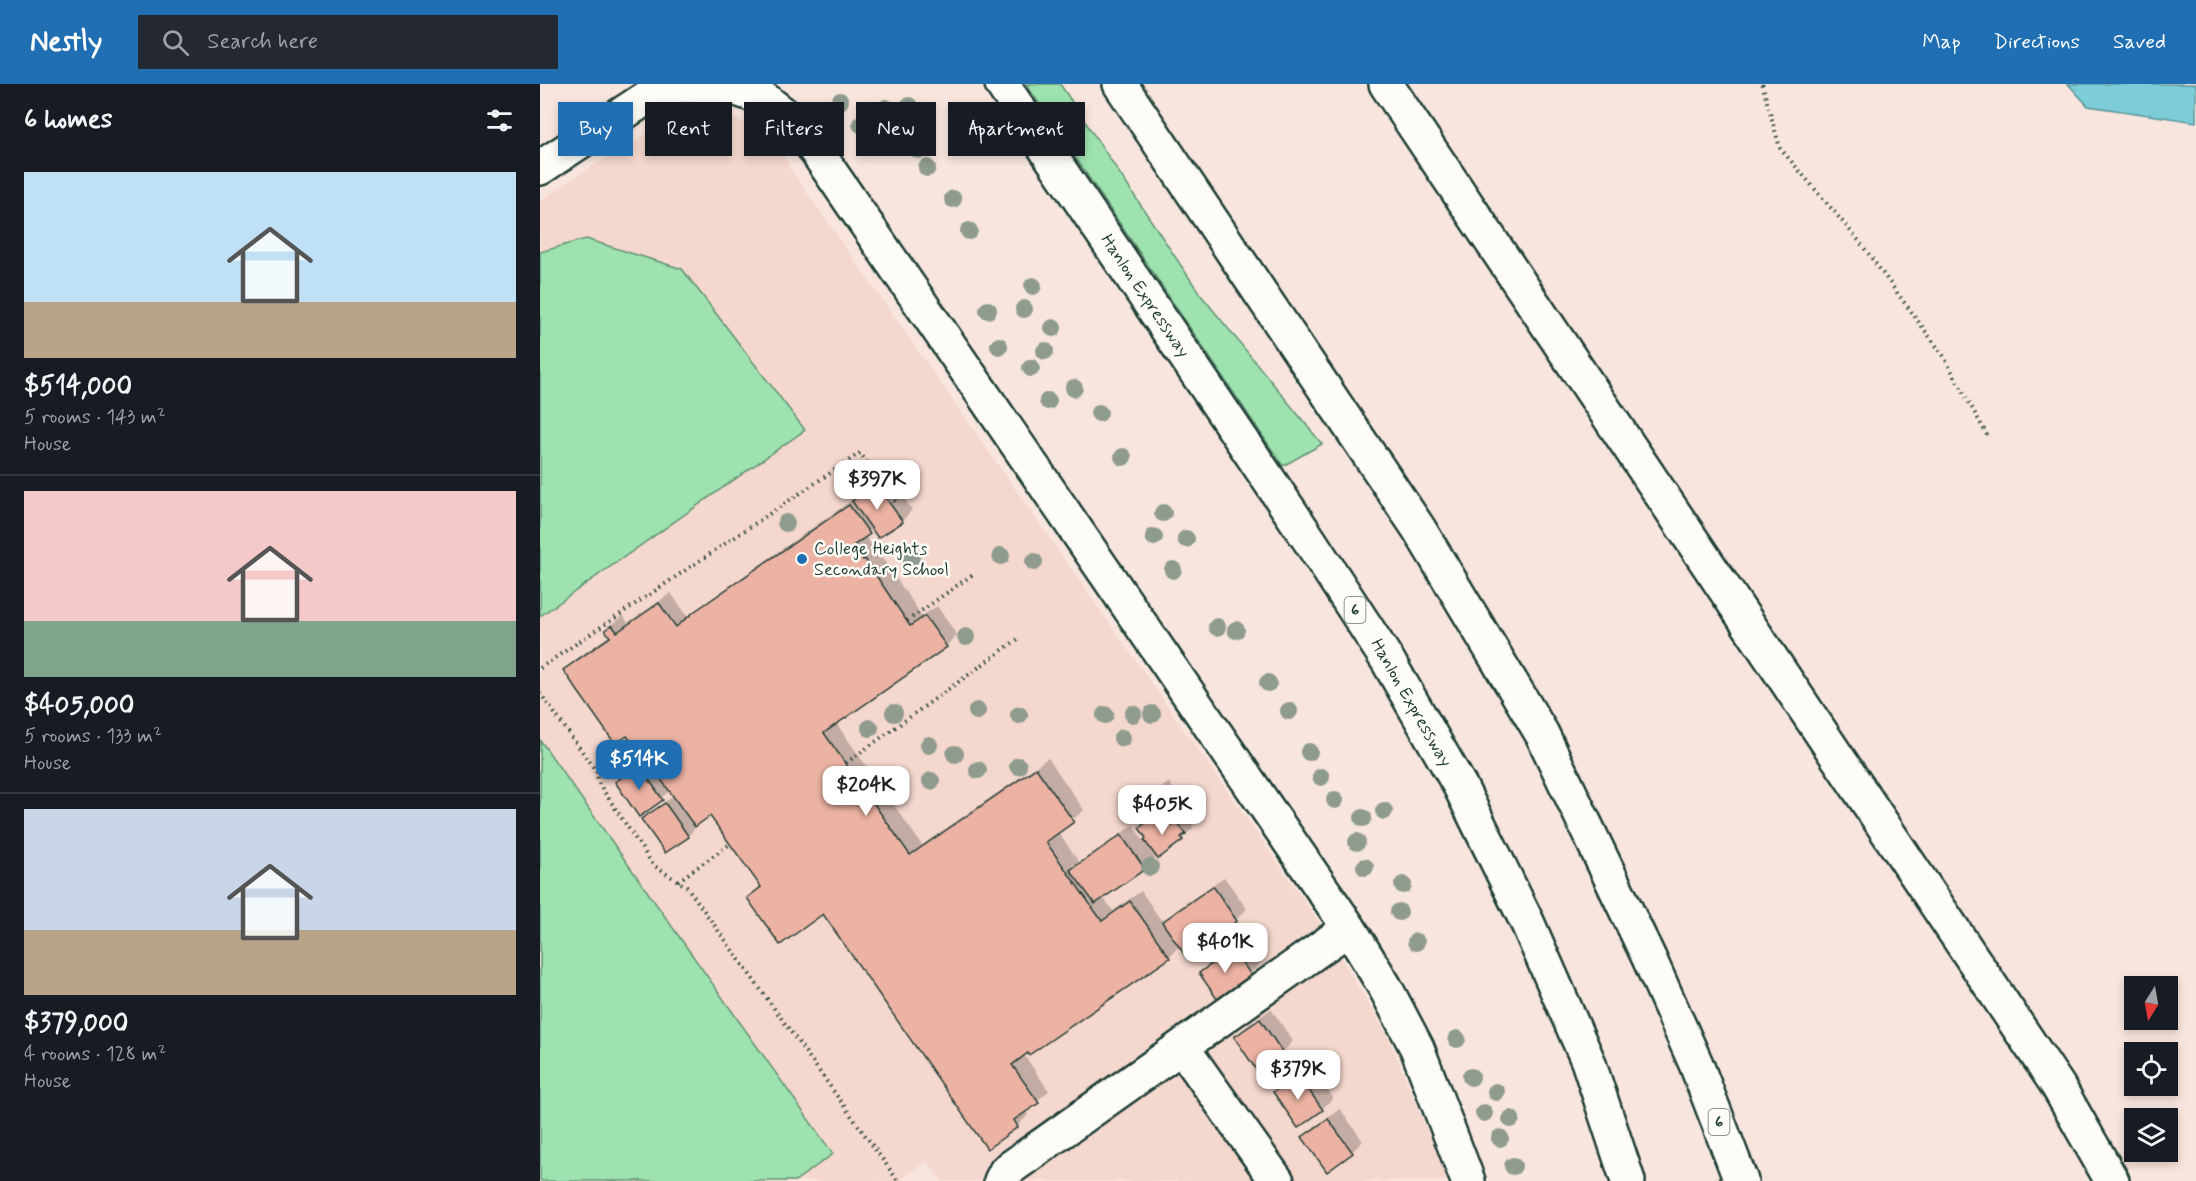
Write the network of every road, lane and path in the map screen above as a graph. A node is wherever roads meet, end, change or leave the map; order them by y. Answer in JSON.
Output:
{"nodes":[{"id":1,"x":1002,"y":84,"type":"edge"},
{"id":2,"x":1120,"y":84,"type":"edge"},
{"id":3,"x":1386,"y":84,"type":"edge"},
{"id":4,"x":1761,"y":84,"type":"edge"},
{"id":5,"x":540,"y":168,"type":"edge"},
{"id":6,"x":1988,"y":437,"type":"dead end"},
{"id":7,"x":898,"y":505,"type":"dead end"},
{"id":8,"x":972,"y":575,"type":"dead end"},
{"id":9,"x":907,"y":621,"type":"dead end"},
{"id":10,"x":1018,"y":639,"type":"dead end"},
{"id":11,"x":540,"y":668,"type":"edge"},
{"id":12,"x":540,"y":693,"type":"edge"},
{"id":13,"x":846,"y":764,"type":"dead end"},
{"id":14,"x":730,"y":844,"type":"dead end"},
{"id":15,"x":678,"y":881,"type":"junction"},
{"id":16,"x":1349,"y":928,"type":"junction"},
{"id":17,"x":1182,"y":1047,"type":"junction"},
{"id":18,"x":897,"y":1181,"type":"edge"},
{"id":19,"x":1001,"y":1181,"type":"edge"},
{"id":20,"x":1277,"y":1181,"type":"edge"},
{"id":21,"x":1468,"y":1181,"type":"edge"},
{"id":22,"x":1628,"y":1181,"type":"edge"},
{"id":23,"x":1741,"y":1181,"type":"edge"},
{"id":24,"x":2112,"y":1181,"type":"edge"}],
"edges":[{"from":1,"to":22,"type":"main road","name":"Hanlon Expressway","number":"6"},
{"from":2,"to":23,"type":"main road","number":"6"},
{"from":3,"to":24,"type":"main road"},
{"from":4,"to":6,"type":"path"},
{"from":5,"to":16,"type":"main road"},
{"from":7,"to":11,"type":"path"},
{"from":8,"to":9,"type":"path"},
{"from":10,"to":13,"type":"path"},
{"from":12,"to":15,"type":"path"},
{"from":14,"to":15,"type":"path"},
{"from":15,"to":18,"type":"path"},
{"from":16,"to":17,"type":"main road"},
{"from":16,"to":21,"type":"main road"},
{"from":17,"to":19,"type":"main road"},
{"from":17,"to":20,"type":"main road"}]}
